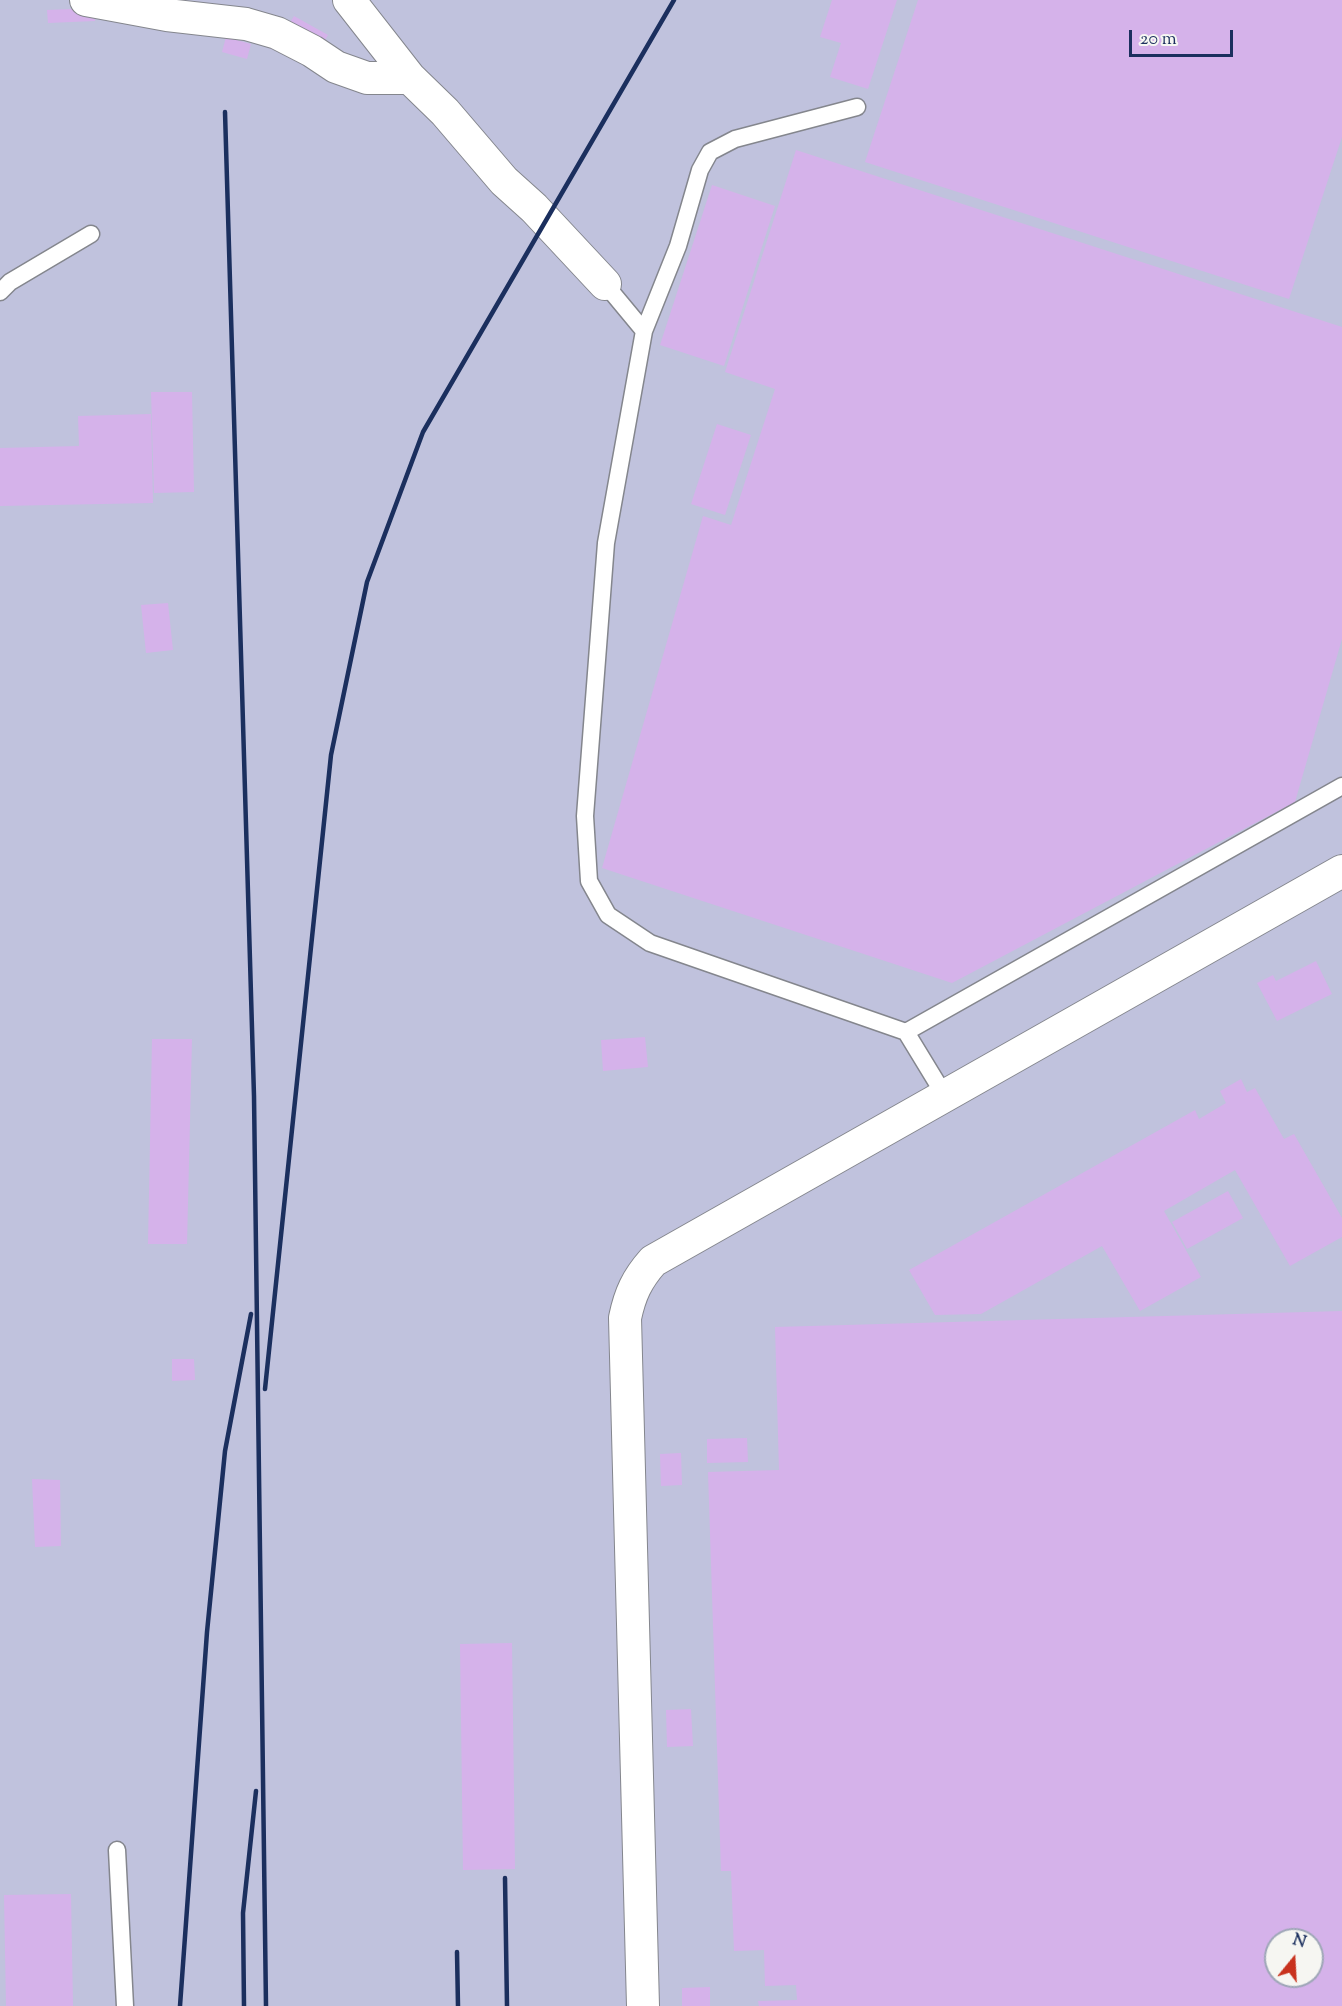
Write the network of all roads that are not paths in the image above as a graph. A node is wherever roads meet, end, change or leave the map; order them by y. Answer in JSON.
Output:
{"nodes":[{"id":1,"x":86,"y":0,"type":"edge"},
{"id":2,"x":353,"y":2,"type":"edge"},
{"id":3,"x":410,"y":78,"type":"junction"},
{"id":4,"x":857,"y":107,"type":"dead end"},
{"id":5,"x":91,"y":234,"type":"dead end"},
{"id":6,"x":605,"y":285,"type":"joint"},
{"id":7,"x":0,"y":292,"type":"edge"},
{"id":8,"x":644,"y":331,"type":"junction"},
{"id":9,"x":1342,"y":786,"type":"edge"},
{"id":10,"x":1342,"y":871,"type":"edge"},
{"id":11,"x":906,"y":1032,"type":"junction"},
{"id":12,"x":945,"y":1096,"type":"junction"},
{"id":13,"x":117,"y":1850,"type":"dead end"},
{"id":14,"x":125,"y":2006,"type":"edge"},
{"id":15,"x":643,"y":2006,"type":"edge"}],
"edges":[{"from":1,"to":3,"type":"street"},
{"from":2,"to":3,"type":"street"},
{"from":3,"to":6,"type":"street"},
{"from":4,"to":8,"type":"lane"},
{"from":5,"to":7,"type":"lane"},
{"from":6,"to":8,"type":"lane"},
{"from":8,"to":11,"type":"lane"},
{"from":9,"to":11,"type":"lane"},
{"from":10,"to":12,"type":"street"},
{"from":11,"to":12,"type":"lane"},
{"from":12,"to":15,"type":"street"},
{"from":13,"to":14,"type":"lane"}]}
